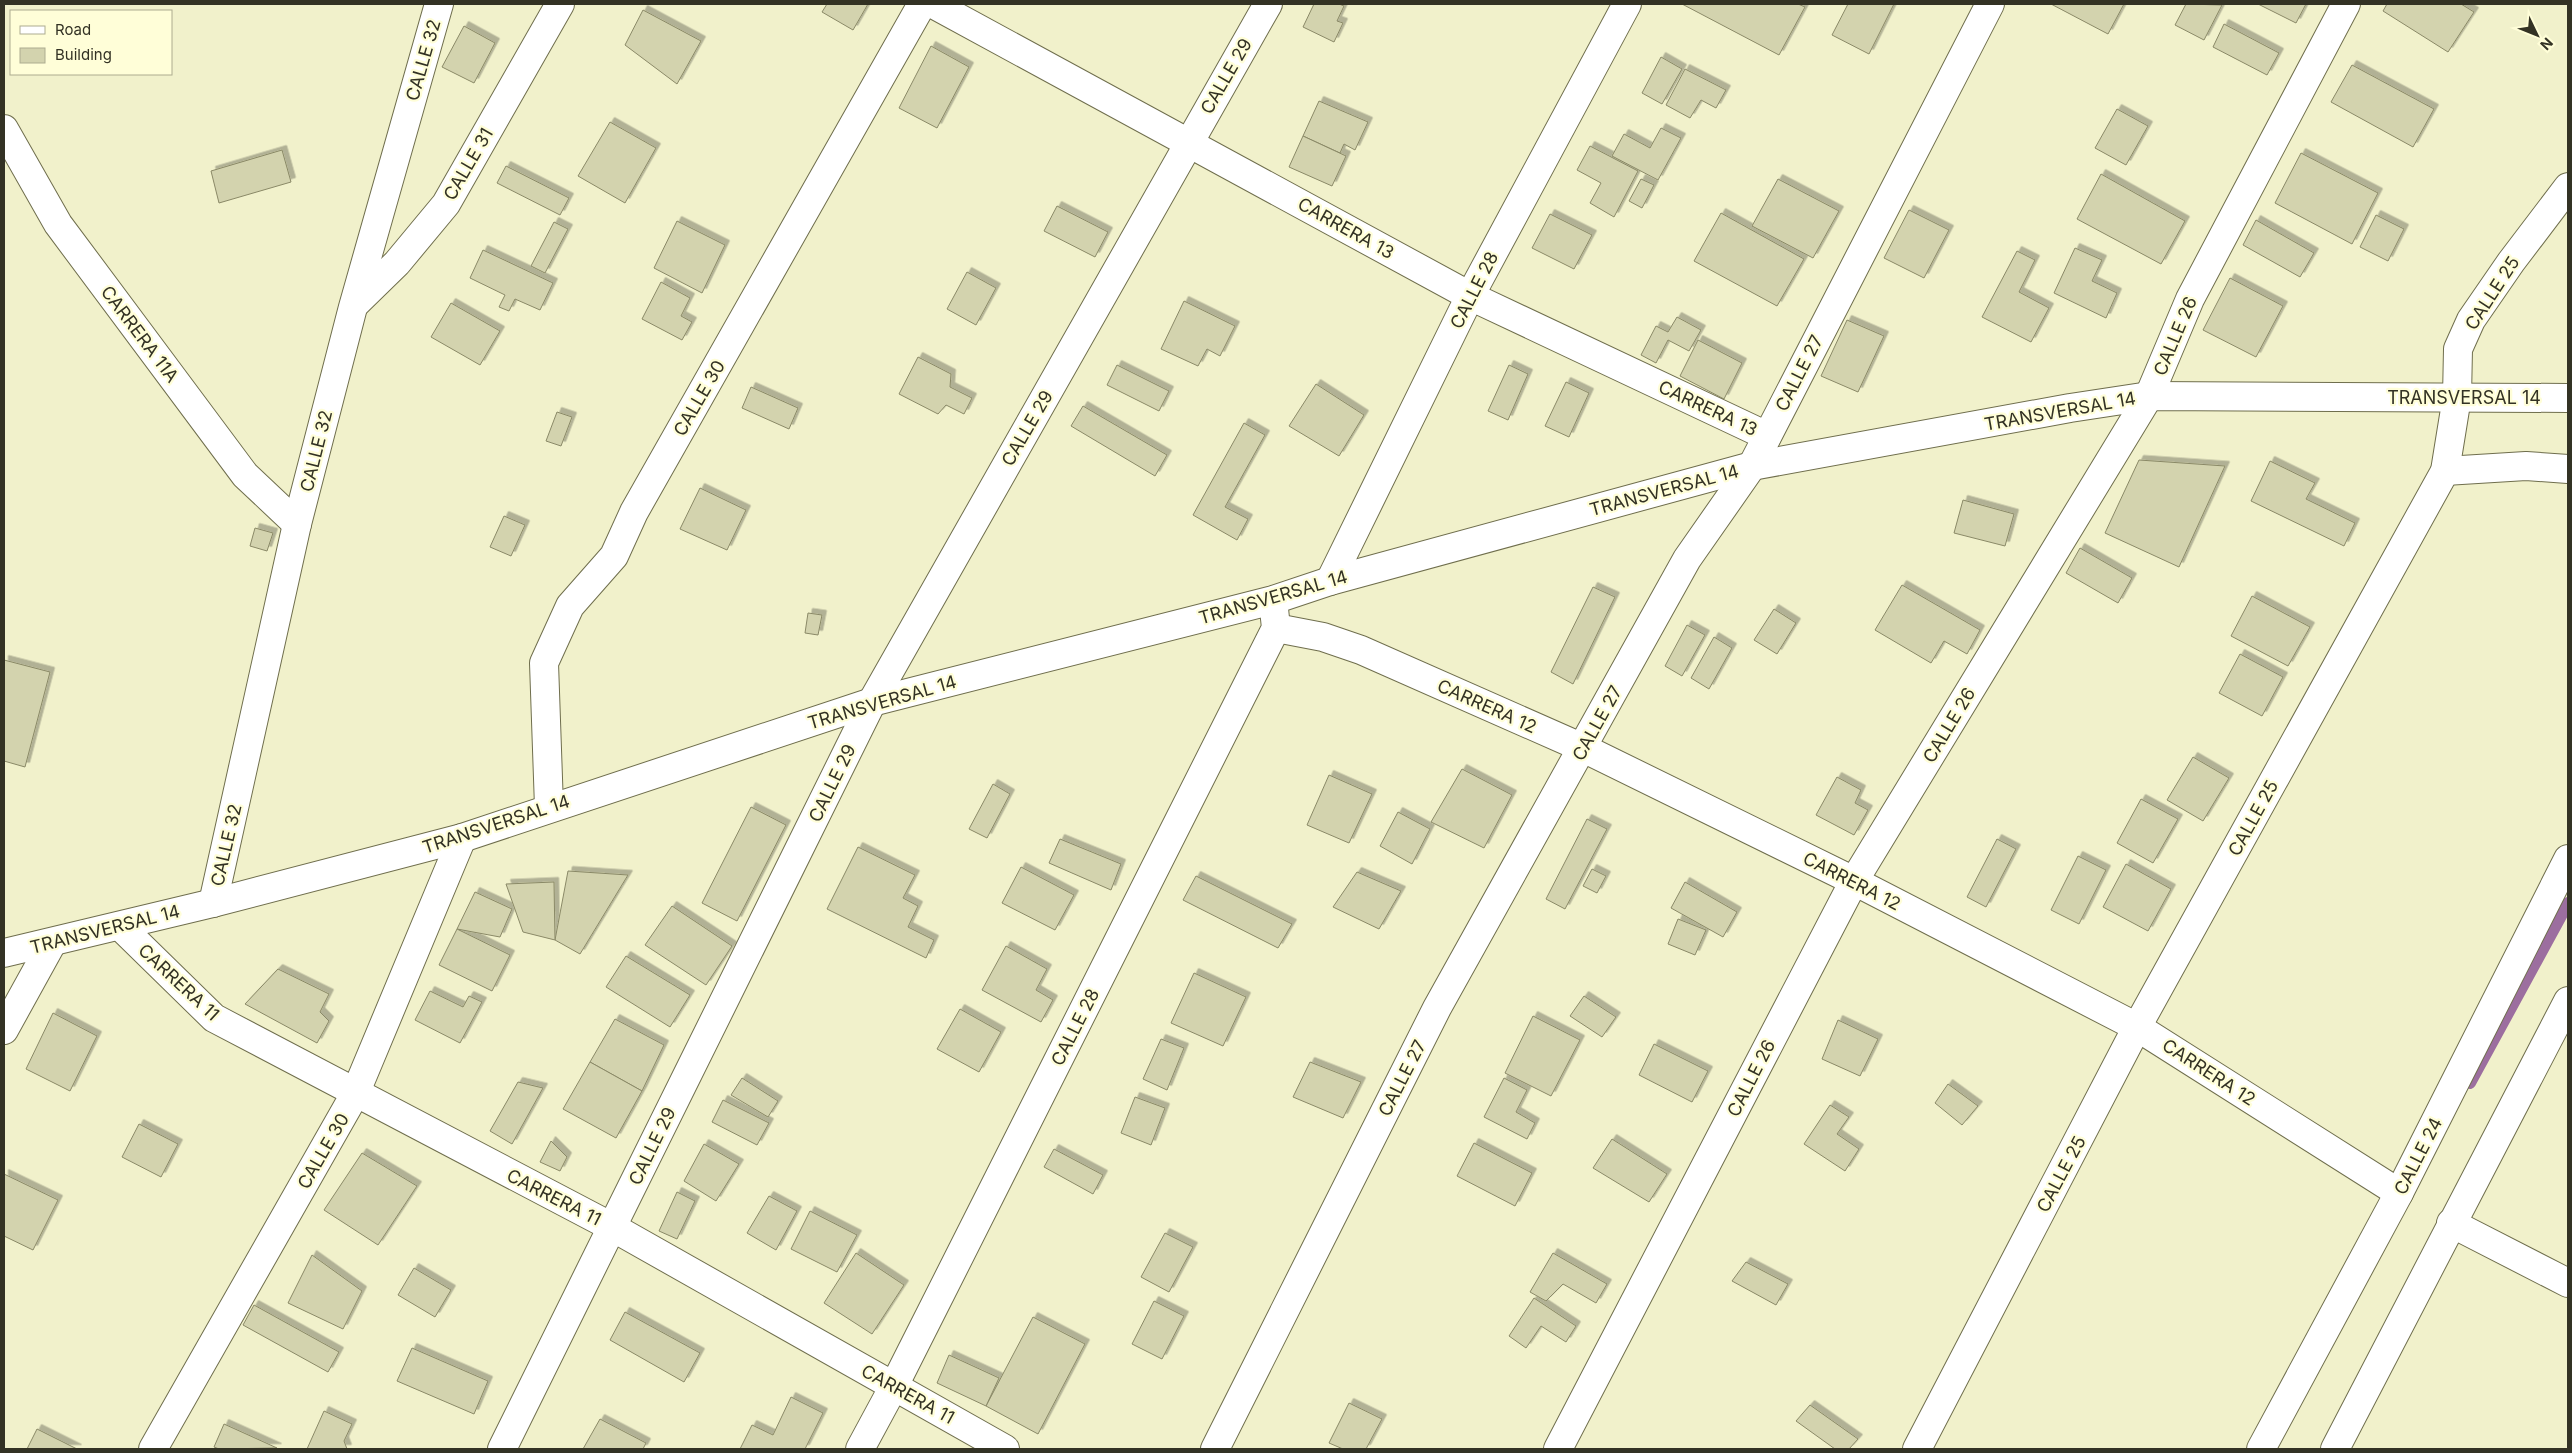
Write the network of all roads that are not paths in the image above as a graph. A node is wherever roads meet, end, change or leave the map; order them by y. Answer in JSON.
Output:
{"nodes":[{"id":1,"x":439,"y":4,"type":"edge"},
{"id":2,"x":560,"y":4,"type":"edge"},
{"id":3,"x":922,"y":4,"type":"edge"},
{"id":4,"x":933,"y":4,"type":"edge"},
{"id":5,"x":1268,"y":4,"type":"edge"},
{"id":6,"x":1627,"y":4,"type":"edge"},
{"id":7,"x":1990,"y":4,"type":"edge"},
{"id":8,"x":2346,"y":4,"type":"edge"},
{"id":9,"x":4,"y":128,"type":"edge"},
{"id":10,"x":1188,"y":141,"type":"junction"},
{"id":11,"x":2568,"y":188,"type":"edge"},
{"id":12,"x":1470,"y":296,"type":"junction"},
{"id":13,"x":353,"y":307,"type":"junction"},
{"id":14,"x":2150,"y":396,"type":"junction"},
{"id":15,"x":2457,"y":397,"type":"junction"},
{"id":16,"x":2568,"y":398,"type":"edge"},
{"id":17,"x":1767,"y":436,"type":"junction"},
{"id":18,"x":1752,"y":466,"type":"junction"},
{"id":19,"x":2568,"y":469,"type":"edge"},
{"id":20,"x":2445,"y":471,"type":"junction"},
{"id":21,"x":297,"y":524,"type":"junction"},
{"id":22,"x":1330,"y":581,"type":"junction"},
{"id":23,"x":1273,"y":600,"type":"junction"},
{"id":24,"x":1276,"y":628,"type":"junction"},
{"id":25,"x":872,"y":702,"type":"junction"},
{"id":26,"x":1583,"y":748,"type":"junction"},
{"id":27,"x":549,"y":807,"type":"junction"},
{"id":28,"x":462,"y":838,"type":"junction"},
{"id":29,"x":2568,"y":859,"type":"edge"},
{"id":30,"x":1854,"y":881,"type":"junction"},
{"id":31,"x":213,"y":902,"type":"junction"},
{"id":32,"x":120,"y":926,"type":"junction"},
{"id":33,"x":52,"y":943,"type":"junction"},
{"id":34,"x":4,"y":953,"type":"edge"},
{"id":35,"x":2568,"y":1001,"type":"edge"},
{"id":36,"x":2137,"y":1027,"type":"junction"},
{"id":37,"x":4,"y":1030,"type":"edge"},
{"id":38,"x":355,"y":1094,"type":"junction"},
{"id":39,"x":2399,"y":1194,"type":"junction"},
{"id":40,"x":2451,"y":1223,"type":"junction"},
{"id":41,"x":612,"y":1227,"type":"junction"},
{"id":42,"x":2568,"y":1283,"type":"edge"},
{"id":43,"x":894,"y":1386,"type":"junction"},
{"id":44,"x":153,"y":1449,"type":"edge"},
{"id":45,"x":502,"y":1449,"type":"edge"},
{"id":46,"x":860,"y":1449,"type":"edge"},
{"id":47,"x":1005,"y":1449,"type":"edge"},
{"id":48,"x":1216,"y":1449,"type":"edge"},
{"id":49,"x":1558,"y":1449,"type":"edge"},
{"id":50,"x":1917,"y":1449,"type":"edge"},
{"id":51,"x":2261,"y":1449,"type":"edge"},
{"id":52,"x":2334,"y":1449,"type":"edge"}],
"edges":[{"from":1,"to":13,"type":"street","name":"CALLE 32"},
{"from":2,"to":13,"type":"street","name":"CALLE 31"},
{"from":3,"to":27,"type":"street","name":"CALLE 30"},
{"from":4,"to":10,"type":"street","name":"CARRERA 13"},
{"from":5,"to":10,"type":"street","name":"CALLE 29"},
{"from":6,"to":12,"type":"street","name":"CALLE 28"},
{"from":7,"to":17,"type":"street","name":"CALLE 27"},
{"from":8,"to":14,"type":"street","name":"CALLE 26"},
{"from":9,"to":21,"type":"street","name":"CARRERA 11A"},
{"from":10,"to":12,"type":"street","name":"CARRERA 13"},
{"from":10,"to":25,"type":"street","name":"CALLE 29"},
{"from":11,"to":15,"type":"street","name":"CALLE 25"},
{"from":12,"to":17,"type":"street","name":"CARRERA 13"},
{"from":12,"to":22,"type":"street","name":"CALLE 28"},
{"from":13,"to":21,"type":"street","name":"CALLE 32"},
{"from":14,"to":15,"type":"street","name":"TRANSVERSAL 14"},
{"from":14,"to":18,"type":"street","name":"TRANSVERSAL 14"},
{"from":14,"to":30,"type":"street","name":"CALLE 26"},
{"from":15,"to":16,"type":"street","name":"TRANSVERSAL 14"},
{"from":15,"to":20,"type":"street","name":"CALLE 25"},
{"from":17,"to":18,"type":"street","name":"CALLE 27"},
{"from":18,"to":22,"type":"street","name":"TRANSVERSAL 14"},
{"from":18,"to":26,"type":"street","name":"CALLE 27"},
{"from":19,"to":20,"type":"street"},
{"from":20,"to":36,"type":"street","name":"CALLE 25"},
{"from":21,"to":31,"type":"street","name":"CALLE 32"},
{"from":22,"to":23,"type":"street","name":"TRANSVERSAL 14"},
{"from":23,"to":24,"type":"street"},
{"from":23,"to":25,"type":"street","name":"TRANSVERSAL 14"},
{"from":24,"to":26,"type":"street","name":"CARRERA 12"},
{"from":24,"to":43,"type":"street","name":"CALLE 28"},
{"from":25,"to":27,"type":"street","name":"TRANSVERSAL 14"},
{"from":25,"to":41,"type":"street","name":"CALLE 29"},
{"from":26,"to":30,"type":"street","name":"CARRERA 12"},
{"from":26,"to":48,"type":"street","name":"CALLE 27"},
{"from":27,"to":28,"type":"street","name":"TRANSVERSAL 14"},
{"from":28,"to":31,"type":"street","name":"TRANSVERSAL 14"},
{"from":28,"to":38,"type":"street","name":"CALLE 30"},
{"from":29,"to":39,"type":"street","name":"CALLE 24"},
{"from":30,"to":36,"type":"street","name":"CARRERA 12"},
{"from":30,"to":49,"type":"street","name":"CALLE 26"},
{"from":31,"to":32,"type":"street","name":"TRANSVERSAL 14"},
{"from":32,"to":33,"type":"street","name":"TRANSVERSAL 14"},
{"from":32,"to":38,"type":"street","name":"CARRERA 11"},
{"from":33,"to":34,"type":"street","name":"TRANSVERSAL 14"},
{"from":33,"to":37,"type":"street"},
{"from":35,"to":40,"type":"street"},
{"from":36,"to":39,"type":"street","name":"CARRERA 12"},
{"from":36,"to":50,"type":"street","name":"CALLE 25"},
{"from":38,"to":41,"type":"street","name":"CARRERA 11"},
{"from":38,"to":44,"type":"street","name":"CALLE 30"},
{"from":39,"to":51,"type":"street","name":"CALLE 24"},
{"from":40,"to":42,"type":"street"},
{"from":40,"to":52,"type":"street"},
{"from":41,"to":43,"type":"street","name":"CARRERA 11"},
{"from":41,"to":45,"type":"street","name":"CALLE 29"},
{"from":43,"to":46,"type":"street","name":"CALLE 28"},
{"from":43,"to":47,"type":"street","name":"CARRERA 11"}]}
